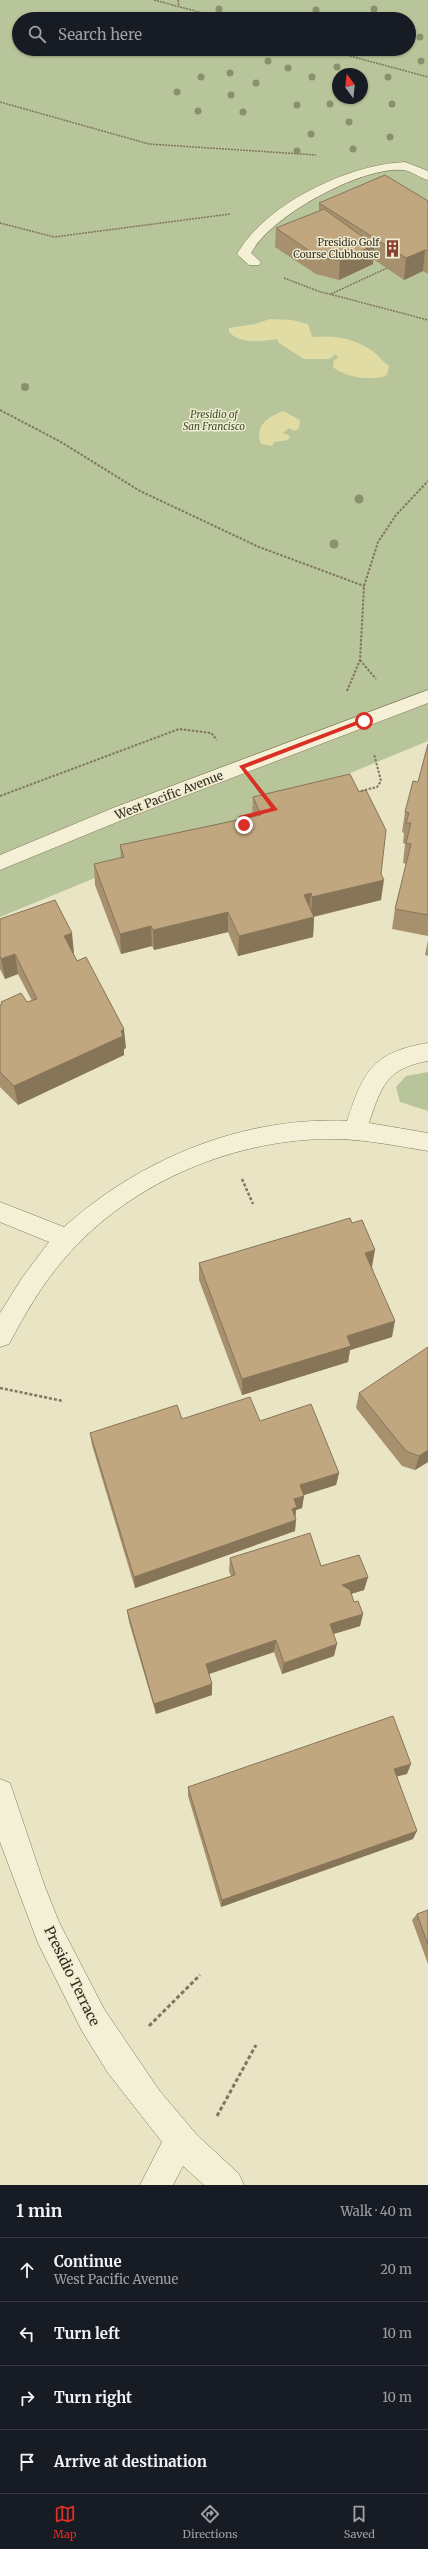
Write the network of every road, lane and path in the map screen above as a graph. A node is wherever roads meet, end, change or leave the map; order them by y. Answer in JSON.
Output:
{"nodes":[{"id":1,"x":154,"y":0,"type":"edge"},
{"id":2,"x":178,"y":0,"type":"edge"},
{"id":3,"x":179,"y":7,"type":"junction"},
{"id":4,"x":198,"y":12,"type":"edge"},
{"id":5,"x":351,"y":56,"type":"edge"},
{"id":6,"x":428,"y":76,"type":"edge"},
{"id":7,"x":0,"y":102,"type":"edge"},
{"id":8,"x":318,"y":155,"type":"dead end"},
{"id":9,"x":428,"y":176,"type":"edge"},
{"id":10,"x":233,"y":214,"type":"dead end"},
{"id":11,"x":0,"y":224,"type":"edge"},
{"id":12,"x":254,"y":262,"type":"joint"},
{"id":13,"x":387,"y":268,"type":"edge"},
{"id":14,"x":331,"y":294,"type":"junction"},
{"id":15,"x":428,"y":320,"type":"edge"},
{"id":16,"x":0,"y":410,"type":"edge"},
{"id":17,"x":428,"y":481,"type":"edge"},
{"id":18,"x":364,"y":586,"type":"junction"},
{"id":19,"x":360,"y":660,"type":"dead end"},
{"id":20,"x":428,"y":696,"type":"edge"},
{"id":21,"x":241,"y":768,"type":"junction"},
{"id":22,"x":379,"y":770,"type":"dead end"},
{"id":23,"x":350,"y":793,"type":"edge"},
{"id":24,"x":0,"y":796,"type":"edge"},
{"id":25,"x":261,"y":813,"type":"edge"},
{"id":26,"x":247,"y":817,"type":"junction"},
{"id":27,"x":250,"y":823,"type":"edge"},
{"id":28,"x":244,"y":825,"type":"edge"},
{"id":29,"x":0,"y":863,"type":"edge"},
{"id":30,"x":428,"y":1052,"type":"edge"},
{"id":31,"x":355,"y":1132,"type":"junction"},
{"id":32,"x":428,"y":1142,"type":"edge"},
{"id":33,"x":0,"y":1212,"type":"edge"},
{"id":34,"x":66,"y":1239,"type":"junction"},
{"id":35,"x":0,"y":1336,"type":"edge"},
{"id":36,"x":0,"y":1388,"type":"edge"},
{"id":37,"x":63,"y":1402,"type":"dead end"},
{"id":38,"x":0,"y":1793,"type":"edge"},
{"id":39,"x":200,"y":1976,"type":"dead end"},
{"id":40,"x":256,"y":2045,"type":"dead end"},
{"id":41,"x":116,"y":2058,"type":"junction"},
{"id":42,"x":188,"y":2147,"type":"junction"},
{"id":43,"x":156,"y":2185,"type":"edge"},
{"id":44,"x":228,"y":2185,"type":"edge"}],
"edges":[{"from":1,"to":3,"type":"path"},
{"from":2,"to":3,"type":"path"},
{"from":3,"to":4,"type":"path"},
{"from":5,"to":6,"type":"path"},
{"from":7,"to":8,"type":"path"},
{"from":9,"to":12,"type":"lane"},
{"from":10,"to":11,"type":"path"},
{"from":12,"to":14,"type":"path"},
{"from":13,"to":14,"type":"path"},
{"from":14,"to":15,"type":"path"},
{"from":16,"to":18,"type":"path"},
{"from":17,"to":18,"type":"path"},
{"from":18,"to":19,"type":"path"},
{"from":20,"to":21,"type":"street","name":"West Pacific Avenue"},
{"from":21,"to":24,"type":"path"},
{"from":21,"to":29,"type":"street","name":"West Pacific Avenue"},
{"from":22,"to":23,"type":"path"},
{"from":25,"to":26,"type":"path"},
{"from":26,"to":27,"type":"path"},
{"from":26,"to":28,"type":"path"},
{"from":30,"to":31,"type":"street"},
{"from":31,"to":32,"type":"street"},
{"from":31,"to":34,"type":"street"},
{"from":33,"to":34,"type":"street"},
{"from":34,"to":35,"type":"street"},
{"from":36,"to":37,"type":"path"},
{"from":38,"to":41,"type":"street","name":"Presidio Terrace"},
{"from":39,"to":41,"type":"path"},
{"from":40,"to":42,"type":"path"},
{"from":41,"to":42,"type":"street","name":"Presidio Terrace"},
{"from":42,"to":43,"type":"street"},
{"from":42,"to":44,"type":"street","name":"Presidio Terrace"}]}
